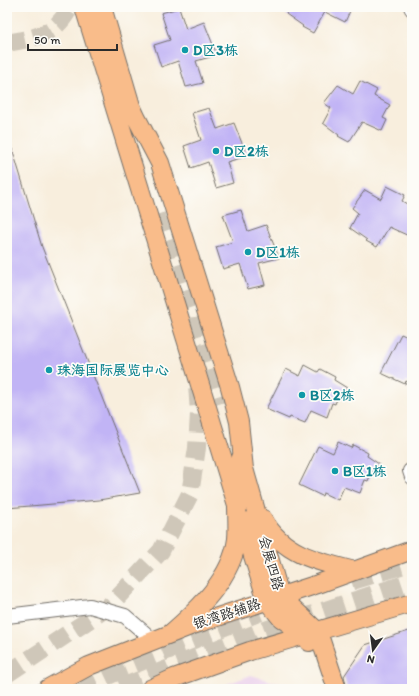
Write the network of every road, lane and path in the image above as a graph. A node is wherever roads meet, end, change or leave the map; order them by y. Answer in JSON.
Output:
{"nodes":[{"id":1,"x":84,"y":7,"type":"edge"},
{"id":2,"x":102,"y":7,"type":"edge"},
{"id":3,"x":225,"y":402,"type":"tunnel mouth"},
{"id":4,"x":244,"y":469,"type":"junction"},
{"id":5,"x":412,"y":470,"type":"edge"},
{"id":6,"x":412,"y":477,"type":"edge"},
{"id":7,"x":237,"y":505,"type":"junction"},
{"id":8,"x":256,"y":506,"type":"junction"},
{"id":9,"x":412,"y":550,"type":"edge"},
{"id":10,"x":354,"y":571,"type":"junction"},
{"id":11,"x":274,"y":598,"type":"junction"},
{"id":12,"x":412,"y":603,"type":"edge"},
{"id":13,"x":7,"y":616,"type":"edge"},
{"id":14,"x":312,"y":633,"type":"junction"},
{"id":15,"x":162,"y":638,"type":"junction"},
{"id":16,"x":47,"y":689,"type":"edge"},
{"id":17,"x":150,"y":689,"type":"edge"},
{"id":18,"x":327,"y":689,"type":"edge"},
{"id":19,"x":337,"y":689,"type":"edge"}],
"edges":[{"from":1,"to":7,"type":"main road","name":"会展四路"},
{"from":2,"to":4,"type":"main road"},
{"from":3,"to":4,"type":"main road"},
{"from":4,"to":8,"type":"main road","name":"会展四路"},
{"from":5,"to":6,"type":"lane"},
{"from":7,"to":11,"type":"main road","name":"会展四路"},
{"from":7,"to":15,"type":"main road"},
{"from":8,"to":10,"type":"main road"},
{"from":8,"to":11,"type":"main road","name":"会展四路"},
{"from":9,"to":10,"type":"main road","name":"银湾路辅路"},
{"from":10,"to":11,"type":"main road","name":"银湾路辅路"},
{"from":11,"to":14,"type":"main road"},
{"from":11,"to":15,"type":"main road","name":"银湾路辅路"},
{"from":12,"to":14,"type":"main road"},
{"from":13,"to":15,"type":"lane"},
{"from":14,"to":17,"type":"main road"},
{"from":14,"to":18,"type":"main road"},
{"from":14,"to":19,"type":"main road"},
{"from":15,"to":16,"type":"main road","name":"银湾路辅路"}]}
